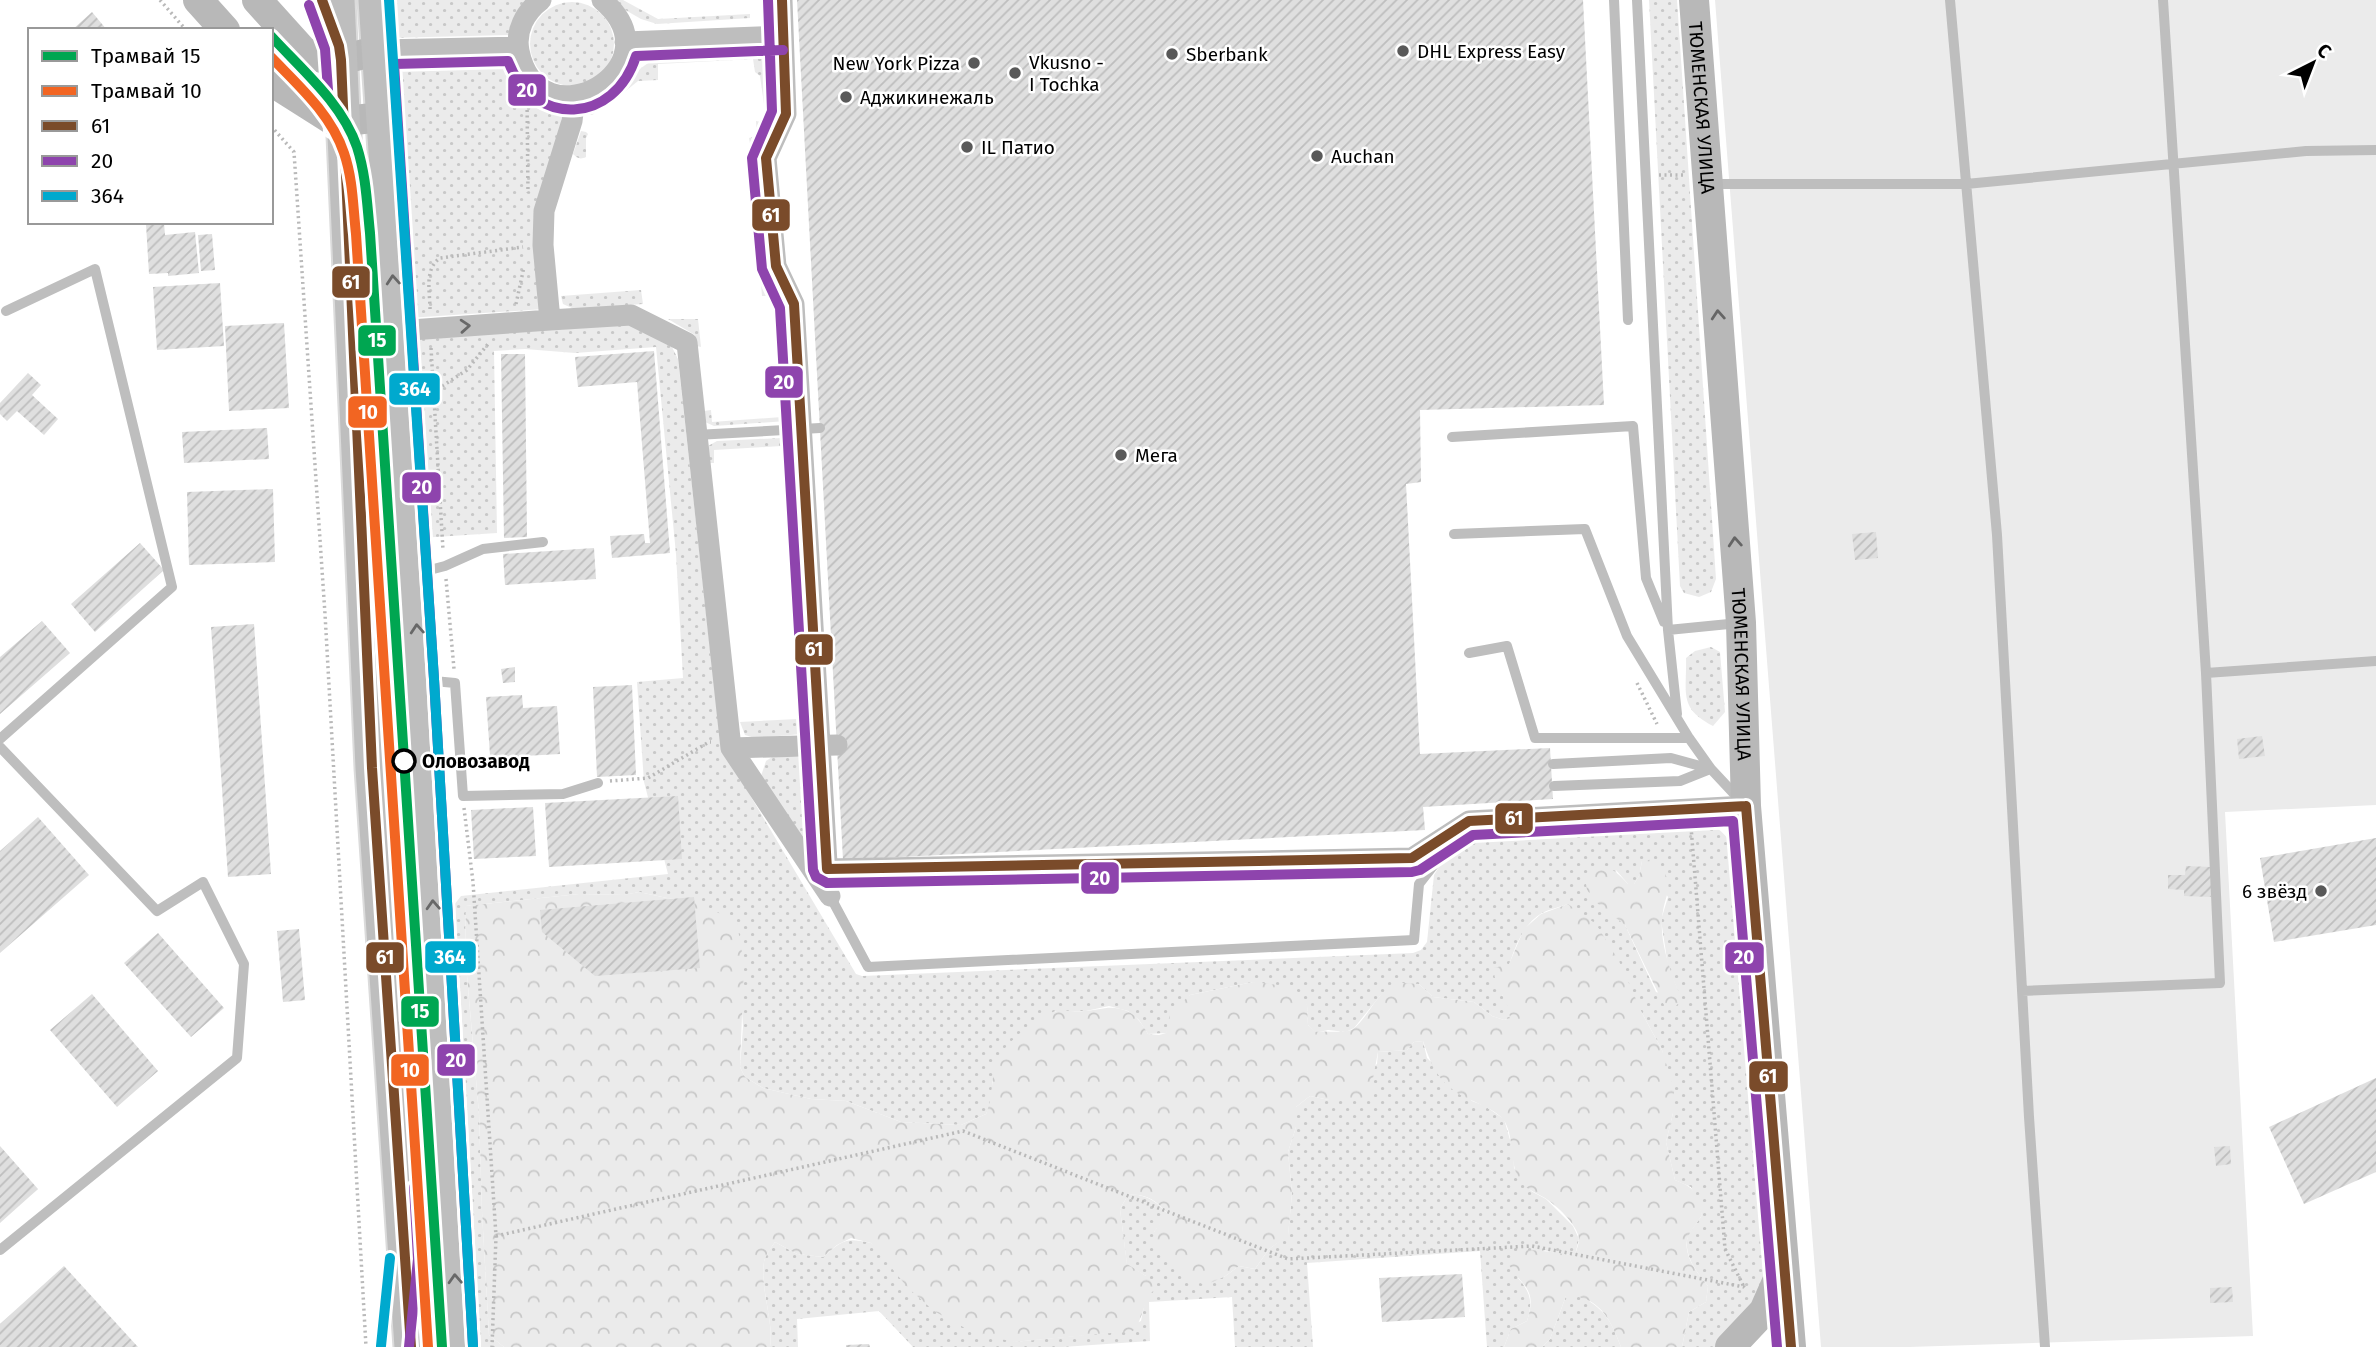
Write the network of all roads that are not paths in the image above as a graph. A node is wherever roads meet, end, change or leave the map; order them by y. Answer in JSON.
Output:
{"nodes":[{"id":1,"x":198,"y":0,"type":"edge"},
{"id":2,"x":322,"y":0,"type":"edge"},
{"id":3,"x":338,"y":0,"type":"edge"},
{"id":4,"x":375,"y":0,"type":"edge"},
{"id":5,"x":541,"y":0,"type":"edge"},
{"id":6,"x":602,"y":0,"type":"edge"},
{"id":7,"x":782,"y":0,"type":"edge"},
{"id":8,"x":1614,"y":0,"type":"edge"},
{"id":9,"x":1637,"y":0,"type":"edge"},
{"id":10,"x":1694,"y":0,"type":"edge"},
{"id":11,"x":1950,"y":0,"type":"edge"},
{"id":12,"x":2163,"y":0,"type":"edge"},
{"id":13,"x":263,"y":1,"type":"edge"},
{"id":14,"x":223,"y":28,"type":"edge"},
{"id":15,"x":791,"y":35,"type":"junction"},
{"id":16,"x":625,"y":42,"type":"junction"},
{"id":17,"x":518,"y":47,"type":"junction"},
{"id":18,"x":379,"y":50,"type":"junction"},
{"id":19,"x":340,"y":53,"type":"junction"},
{"id":20,"x":273,"y":82,"type":"edge"},
{"id":21,"x":575,"y":96,"type":"junction"},
{"id":22,"x":382,"y":117,"type":"junction"},
{"id":23,"x":345,"y":121,"type":"junction"},
{"id":24,"x":2376,"y":150,"type":"edge"},
{"id":25,"x":2174,"y":164,"type":"junction"},
{"id":26,"x":1966,"y":184,"type":"junction"},
{"id":27,"x":1708,"y":187,"type":"junction"},
{"id":28,"x":6,"y":311,"type":"dead end"},
{"id":29,"x":550,"y":320,"type":"junction"},
{"id":30,"x":1628,"y":320,"type":"dead end"},
{"id":31,"x":397,"y":331,"type":"junction"},
{"id":32,"x":811,"y":429,"type":"junction"},
{"id":33,"x":696,"y":435,"type":"junction"},
{"id":34,"x":1452,"y":437,"type":"dead end"},
{"id":35,"x":1454,"y":534,"type":"dead end"},
{"id":36,"x":543,"y":542,"type":"dead end"},
{"id":37,"x":413,"y":574,"type":"junction"},
{"id":38,"x":1741,"y":623,"type":"junction"},
{"id":39,"x":1668,"y":630,"type":"junction"},
{"id":40,"x":1469,"y":653,"type":"dead end"},
{"id":41,"x":2376,"y":661,"type":"edge"},
{"id":42,"x":2207,"y":673,"type":"junction"},
{"id":43,"x":420,"y":680,"type":"junction"},
{"id":44,"x":1678,"y":720,"type":"junction"},
{"id":45,"x":1689,"y":738,"type":"junction"},
{"id":46,"x":0,"y":739,"type":"edge"},
{"id":47,"x":829,"y":745,"type":"junction"},
{"id":48,"x":0,"y":747,"type":"edge"},
{"id":49,"x":732,"y":748,"type":"junction"},
{"id":50,"x":1553,"y":764,"type":"dead end"},
{"id":51,"x":1711,"y":769,"type":"junction"},
{"id":52,"x":598,"y":783,"type":"road end"},
{"id":53,"x":1554,"y":786,"type":"dead end"},
{"id":54,"x":1746,"y":806,"type":"junction"},
{"id":55,"x":1469,"y":821,"type":"junction"},
{"id":56,"x":827,"y":869,"type":"junction"},
{"id":57,"x":830,"y":896,"type":"junction"},
{"id":58,"x":2022,"y":992,"type":"junction"},
{"id":59,"x":0,"y":1250,"type":"edge"},
{"id":60,"x":404,"y":1259,"type":"junction"},
{"id":61,"x":1785,"y":1265,"type":"junction"},
{"id":62,"x":395,"y":1347,"type":"edge"},
{"id":63,"x":411,"y":1347,"type":"edge"},
{"id":64,"x":459,"y":1347,"type":"edge"},
{"id":65,"x":1730,"y":1347,"type":"edge"},
{"id":66,"x":1791,"y":1347,"type":"edge"},
{"id":67,"x":2045,"y":1347,"type":"edge"}],
"edges":[{"from":1,"to":14,"type":"street"},
{"from":2,"to":19,"type":"street"},
{"from":3,"to":19,"type":"main road"},
{"from":4,"to":18,"type":"main road"},
{"from":5,"to":17,"type":"street"},
{"from":6,"to":16,"type":"street"},
{"from":7,"to":15,"type":"street"},
{"from":8,"to":30,"type":"lane"},
{"from":9,"to":39,"type":"lane"},
{"from":10,"to":27,"type":"street","name":"ТЮМЕНСКАЯ УЛИЦА"},
{"from":11,"to":26,"type":"lane"},
{"from":12,"to":25,"type":"lane"},
{"from":13,"to":19,"type":"street"},
{"from":15,"to":16,"type":"street"},
{"from":15,"to":32,"type":"street"},
{"from":16,"to":21,"type":"street"},
{"from":17,"to":18,"type":"street"},
{"from":17,"to":21,"type":"street"},
{"from":18,"to":19,"type":"street"},
{"from":18,"to":22,"type":"main road"},
{"from":19,"to":23,"type":"main road"},
{"from":20,"to":23,"type":"street"},
{"from":21,"to":29,"type":"street"},
{"from":22,"to":23,"type":"street"},
{"from":31,"to":22,"type":"main road","one_way":true},
{"from":23,"to":60,"type":"main road"},
{"from":24,"to":25,"type":"lane"},
{"from":25,"to":26,"type":"lane"},
{"from":25,"to":42,"type":"lane"},
{"from":26,"to":27,"type":"lane"},
{"from":26,"to":58,"type":"lane"},
{"from":38,"to":27,"type":"street","name":"ТЮМЕНСКАЯ УЛИЦА","one_way":true},
{"from":28,"to":46,"type":"lane"},
{"from":31,"to":29,"type":"street","one_way":true},
{"from":29,"to":33,"type":"street"},
{"from":31,"to":37,"type":"main road"},
{"from":32,"to":33,"type":"lane"},
{"from":32,"to":47,"type":"street"},
{"from":33,"to":49,"type":"street"},
{"from":34,"to":39,"type":"lane"},
{"from":35,"to":44,"type":"lane"},
{"from":36,"to":37,"type":"lane"},
{"from":43,"to":37,"type":"main road","one_way":true},
{"from":38,"to":39,"type":"lane"},
{"from":38,"to":54,"type":"street","name":"ТЮМЕНСКАЯ УЛИЦА"},
{"from":39,"to":44,"type":"lane"},
{"from":40,"to":45,"type":"lane"},
{"from":41,"to":42,"type":"lane"},
{"from":42,"to":58,"type":"lane"},
{"from":43,"to":52,"type":"lane"},
{"from":64,"to":43,"type":"main road","one_way":true},
{"from":44,"to":45,"type":"lane"},
{"from":45,"to":51,"type":"lane"},
{"from":47,"to":49,"type":"street"},
{"from":47,"to":56,"type":"street"},
{"from":48,"to":59,"type":"lane"},
{"from":49,"to":57,"type":"street"},
{"from":50,"to":51,"type":"lane"},
{"from":51,"to":53,"type":"lane"},
{"from":51,"to":54,"type":"lane"},
{"from":54,"to":55,"type":"street"},
{"from":54,"to":61,"type":"street","name":"ТЮМЕНСКАЯ УЛИЦА"},
{"from":55,"to":56,"type":"street"},
{"from":55,"to":57,"type":"lane"},
{"from":56,"to":57,"type":"street"},
{"from":58,"to":67,"type":"lane"},
{"from":60,"to":62,"type":"main road"},
{"from":60,"to":63,"type":"main road"},
{"from":61,"to":65,"type":"street"},
{"from":61,"to":66,"type":"street","name":"ТЮМЕНСКАЯ УЛИЦА"}]}
